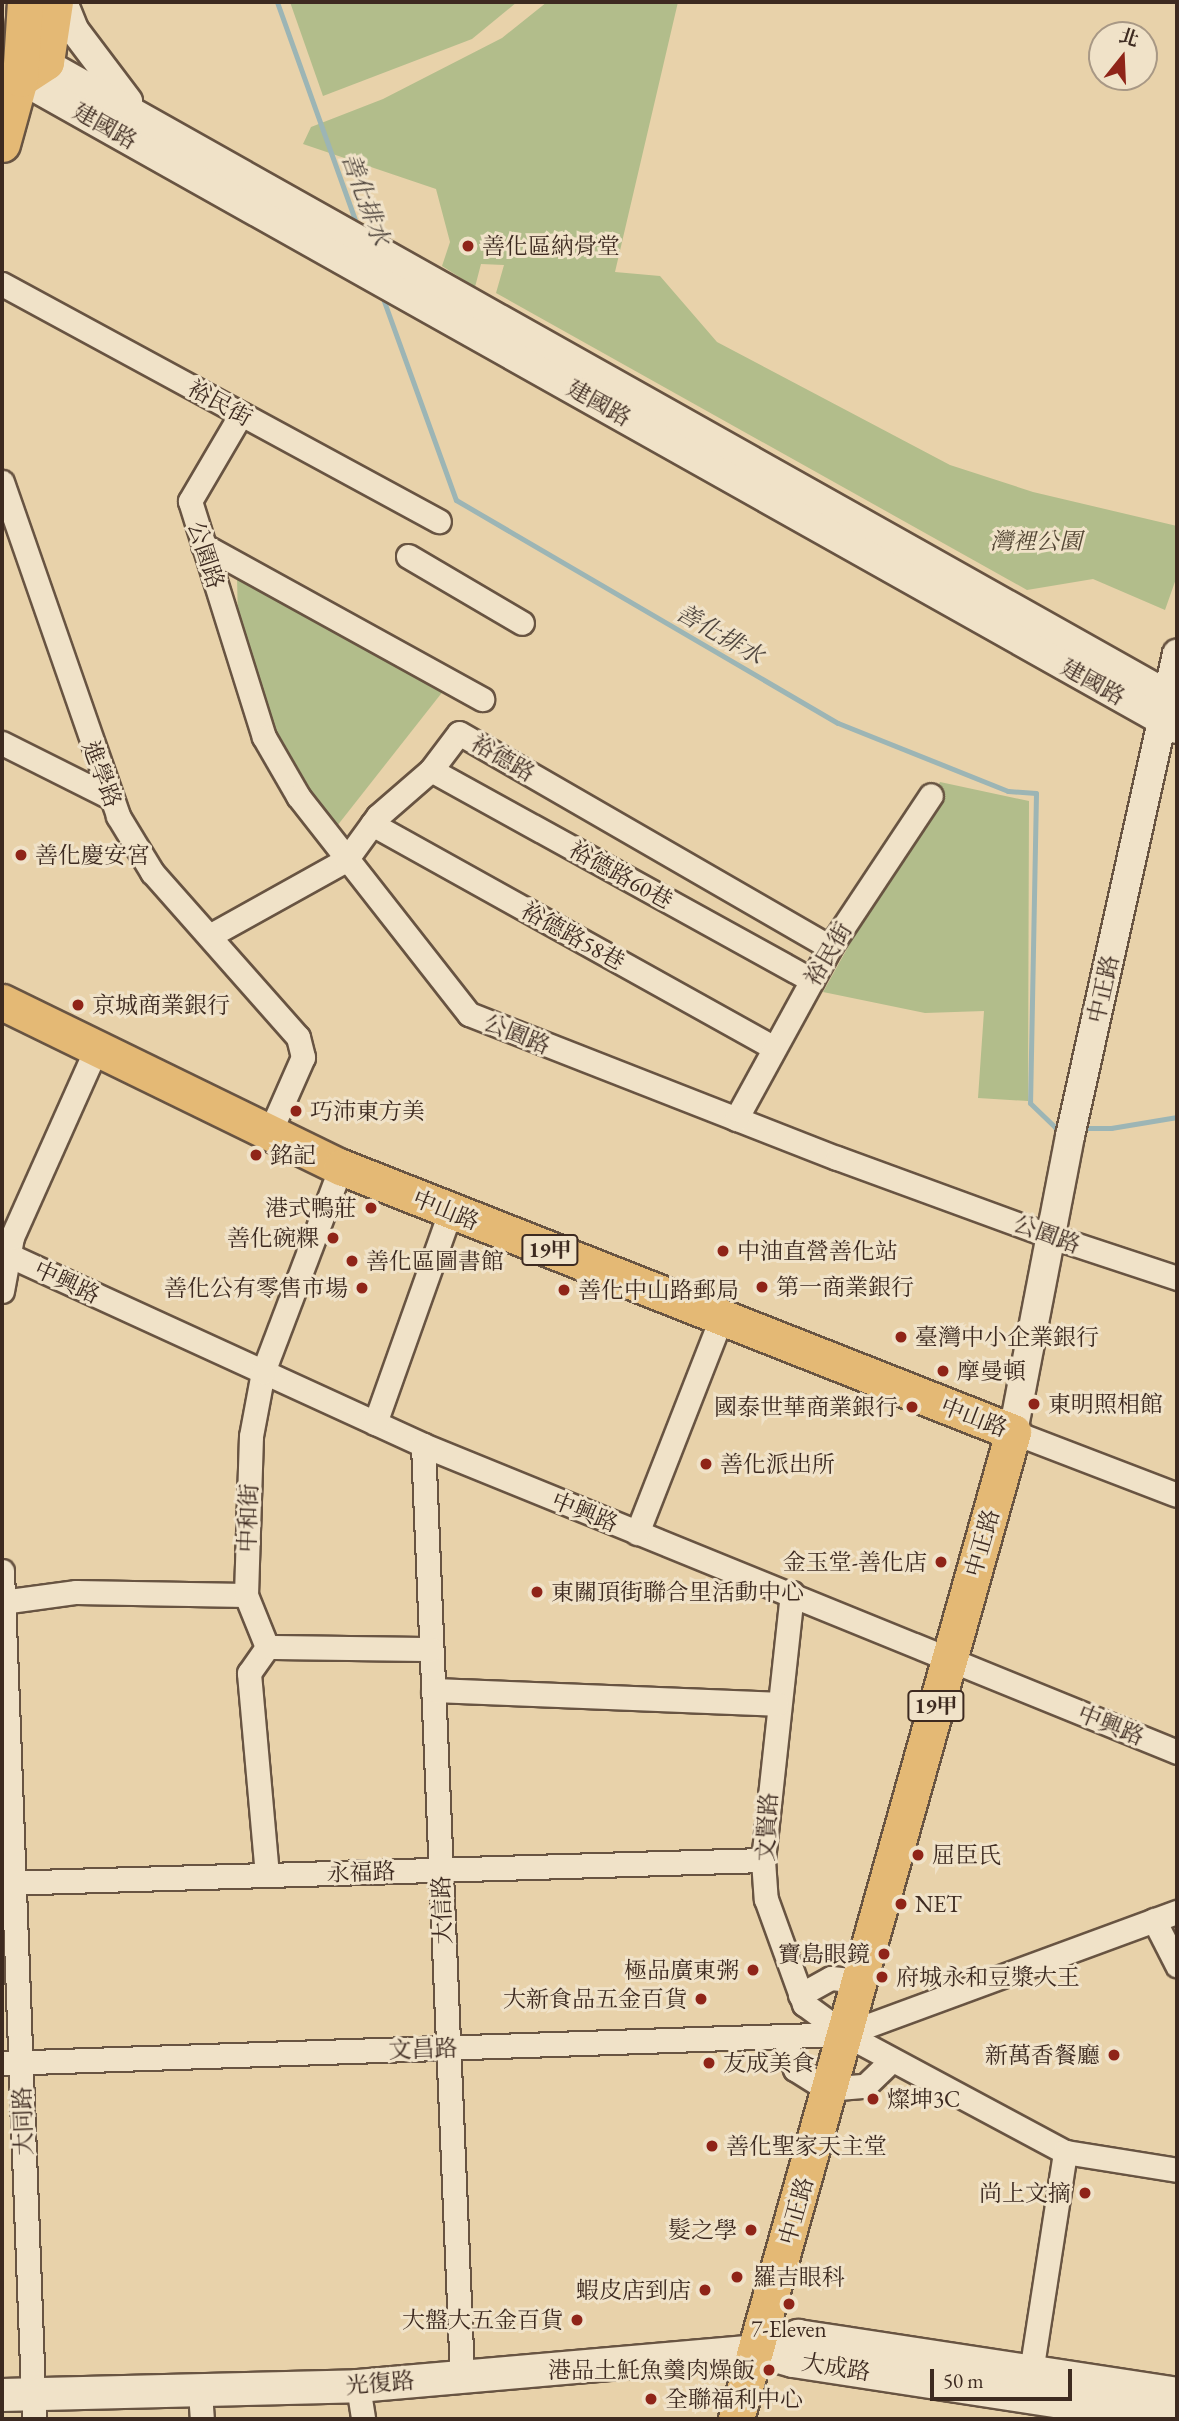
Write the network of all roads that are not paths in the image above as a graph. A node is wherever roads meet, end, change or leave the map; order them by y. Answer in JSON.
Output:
{"nodes":[{"id":1,"x":25,"y":2,"type":"edge"},
{"id":2,"x":55,"y":2,"type":"edge"},
{"id":3,"x":63,"y":2,"type":"edge"},
{"id":4,"x":29,"y":63,"type":"junction"},
{"id":5,"x":139,"y":114,"type":"junction"},
{"id":6,"x":2,"y":144,"type":"edge"},
{"id":7,"x":372,"y":260,"type":"junction"},
{"id":8,"x":2,"y":284,"type":"edge"},
{"id":9,"x":240,"y":414,"type":"junction"},
{"id":10,"x":2,"y":482,"type":"edge"},
{"id":11,"x":439,"y":521,"type":"dead end"},
{"id":12,"x":204,"y":545,"type":"junction"},
{"id":13,"x":408,"y":556,"type":"dead end"},
{"id":14,"x":522,"y":623,"type":"dead end"},
{"id":15,"x":1177,"y":654,"type":"edge"},
{"id":16,"x":482,"y":699,"type":"dead end"},
{"id":17,"x":1172,"y":712,"type":"edge"},
{"id":18,"x":2,"y":743,"type":"edge"},
{"id":19,"x":431,"y":770,"type":"junction"},
{"id":20,"x":931,"y":795,"type":"dead end"},
{"id":21,"x":108,"y":796,"type":"junction"},
{"id":22,"x":372,"y":824,"type":"junction"},
{"id":23,"x":346,"y":860,"type":"junction"},
{"id":24,"x":211,"y":935,"type":"junction"},
{"id":25,"x":830,"y":947,"type":"junction"},
{"id":26,"x":812,"y":980,"type":"junction"},
{"id":27,"x":2,"y":1002,"type":"edge"},
{"id":28,"x":774,"y":1048,"type":"junction"},
{"id":29,"x":96,"y":1049,"type":"junction"},
{"id":30,"x":736,"y":1119,"type":"junction"},
{"id":31,"x":269,"y":1133,"type":"junction"},
{"id":32,"x":341,"y":1167,"type":"junction"},
{"id":33,"x":450,"y":1212,"type":"junction"},
{"id":34,"x":1050,"y":1237,"type":"junction"},
{"id":35,"x":4,"y":1253,"type":"edge"},
{"id":36,"x":1177,"y":1278,"type":"edge"},
{"id":37,"x":2,"y":1292,"type":"edge"},
{"id":38,"x":721,"y":1319,"type":"junction"},
{"id":39,"x":263,"y":1372,"type":"junction"},
{"id":40,"x":375,"y":1423,"type":"junction"},
{"id":41,"x":1013,"y":1432,"type":"junction"},
{"id":42,"x":423,"y":1445,"type":"junction"},
{"id":43,"x":1177,"y":1495,"type":"edge"},
{"id":44,"x":637,"y":1533,"type":"junction"},
{"id":45,"x":2,"y":1571,"type":"edge"},
{"id":46,"x":792,"y":1593,"type":"junction"},
{"id":47,"x":246,"y":1595,"type":"junction"},
{"id":48,"x":3,"y":1602,"type":"edge"},
{"id":49,"x":267,"y":1647,"type":"junction"},
{"id":50,"x":431,"y":1650,"type":"junction"},
{"id":51,"x":950,"y":1658,"type":"junction"},
{"id":52,"x":433,"y":1690,"type":"junction"},
{"id":53,"x":777,"y":1704,"type":"junction"},
{"id":54,"x":1177,"y":1752,"type":"edge"},
{"id":55,"x":763,"y":1860,"type":"junction"},
{"id":56,"x":441,"y":1870,"type":"junction"},
{"id":57,"x":267,"y":1875,"type":"junction"},
{"id":58,"x":6,"y":1883,"type":"edge"},
{"id":59,"x":1177,"y":1912,"type":"edge"},
{"id":60,"x":1154,"y":1920,"type":"junction"},
{"id":61,"x":1177,"y":1965,"type":"edge"},
{"id":62,"x":860,"y":1981,"type":"junction"},
{"id":63,"x":800,"y":1995,"type":"junction"},
{"id":64,"x":845,"y":2034,"type":"junction"},
{"id":65,"x":784,"y":2037,"type":"junction"},
{"id":66,"x":448,"y":2048,"type":"junction"},
{"id":67,"x":892,"y":2060,"type":"junction"},
{"id":68,"x":12,"y":2063,"type":"edge"},
{"id":69,"x":830,"y":2090,"type":"junction"},
{"id":70,"x":1065,"y":2152,"type":"junction"},
{"id":71,"x":1177,"y":2170,"type":"edge"},
{"id":72,"x":758,"y":2351,"type":"junction"},
{"id":73,"x":462,"y":2375,"type":"junction"},
{"id":74,"x":1029,"y":2384,"type":"junction"},
{"id":75,"x":358,"y":2386,"type":"junction"},
{"id":76,"x":1177,"y":2394,"type":"edge"},
{"id":77,"x":23,"y":2403,"type":"edge"},
{"id":78,"x":201,"y":2406,"type":"edge"},
{"id":79,"x":363,"y":2419,"type":"edge"},
{"id":80,"x":736,"y":2419,"type":"edge"},
{"id":81,"x":1172,"y":2419,"type":"edge"}],
"edges":[{"from":1,"to":4,"type":"main road"},
{"from":2,"to":4,"type":"main road"},
{"from":3,"to":5,"type":"street"},
{"from":4,"to":5,"type":"street","name":"建國路"},
{"from":4,"to":6,"type":"main road"},
{"from":4,"to":7,"type":"street","name":"建國路"},
{"from":5,"to":7,"type":"street","name":"建國路"},
{"from":7,"to":17,"type":"street","name":"建國路"},
{"from":7,"to":17,"type":"street","name":"建國路"},
{"from":8,"to":9,"type":"street","name":"裕民街"},
{"from":9,"to":11,"type":"street","name":"裕民街"},
{"from":9,"to":12,"type":"street","name":"公園路"},
{"from":10,"to":21,"type":"street","name":"進學路"},
{"from":12,"to":16,"type":"street"},
{"from":12,"to":23,"type":"street","name":"公園路"},
{"from":13,"to":14,"type":"street"},
{"from":15,"to":17,"type":"street","name":"中正路"},
{"from":17,"to":34,"type":"street","name":"中正路"},
{"from":18,"to":21,"type":"street"},
{"from":19,"to":22,"type":"street","name":"裕德路"},
{"from":19,"to":25,"type":"street","name":"裕德路"},
{"from":19,"to":26,"type":"street","name":"裕德路60巷"},
{"from":20,"to":25,"type":"street","name":"裕民街"},
{"from":21,"to":24,"type":"street","name":"進學路"},
{"from":22,"to":23,"type":"street","name":"裕德路"},
{"from":22,"to":28,"type":"street","name":"裕德路58巷"},
{"from":23,"to":24,"type":"street","name":"裕德路"},
{"from":23,"to":30,"type":"street","name":"公園路"},
{"from":24,"to":31,"type":"street","name":"進學路"},
{"from":25,"to":26,"type":"street","name":"裕民街"},
{"from":26,"to":28,"type":"street","name":"裕民街"},
{"from":27,"to":29,"type":"main road","name":"中山路","number":"19甲"},
{"from":28,"to":30,"type":"street","name":"裕民街"},
{"from":29,"to":31,"type":"main road","name":"中山路","number":"19甲"},
{"from":29,"to":35,"type":"street"},
{"from":30,"to":34,"type":"street","name":"公園路"},
{"from":31,"to":32,"type":"main road","name":"中山路","number":"19甲"},
{"from":32,"to":33,"type":"main road","name":"中山路","number":"19甲"},
{"from":32,"to":39,"type":"street","name":"中和街"},
{"from":33,"to":38,"type":"main road","name":"中山路","number":"19甲"},
{"from":33,"to":40,"type":"street"},
{"from":34,"to":36,"type":"street","name":"公園路"},
{"from":34,"to":41,"type":"street","name":"中正路"},
{"from":35,"to":37,"type":"street"},
{"from":35,"to":39,"type":"street","name":"中興路"},
{"from":38,"to":41,"type":"main road","name":"中山路","number":"19甲"},
{"from":38,"to":44,"type":"street"},
{"from":39,"to":40,"type":"street","name":"中興路"},
{"from":39,"to":47,"type":"street","name":"中和街"},
{"from":40,"to":42,"type":"street","name":"中興路"},
{"from":41,"to":43,"type":"street","name":"中山路"},
{"from":41,"to":51,"type":"main road","name":"中正路","number":"19甲"},
{"from":42,"to":44,"type":"street","name":"中興路"},
{"from":42,"to":50,"type":"street","name":"大信路"},
{"from":44,"to":46,"type":"street","name":"中興路"},
{"from":45,"to":48,"type":"street","name":"大同路"},
{"from":46,"to":51,"type":"street","name":"中興路"},
{"from":46,"to":53,"type":"street","name":"文賢路"},
{"from":47,"to":48,"type":"street"},
{"from":47,"to":49,"type":"street","name":"中和街"},
{"from":48,"to":58,"type":"street","name":"大同路"},
{"from":49,"to":50,"type":"street"},
{"from":49,"to":57,"type":"street"},
{"from":50,"to":52,"type":"street","name":"大信路"},
{"from":51,"to":54,"type":"street","name":"中興路"},
{"from":51,"to":62,"type":"main road","name":"中正路","number":"19甲"},
{"from":52,"to":53,"type":"street"},
{"from":52,"to":56,"type":"street","name":"大信路"},
{"from":53,"to":55,"type":"street","name":"文賢路"},
{"from":55,"to":56,"type":"street","name":"永福路"},
{"from":55,"to":63,"type":"street","name":"文賢路"},
{"from":56,"to":57,"type":"street","name":"永福路"},
{"from":56,"to":66,"type":"street","name":"大信路"},
{"from":57,"to":58,"type":"street","name":"永福路"},
{"from":58,"to":68,"type":"street","name":"大同路"},
{"from":59,"to":60,"type":"street"},
{"from":60,"to":61,"type":"street"},
{"from":60,"to":64,"type":"street"},
{"from":62,"to":63,"type":"street"},
{"from":62,"to":64,"type":"main road","name":"中正路","number":"19甲"},
{"from":63,"to":64,"type":"street","name":"文賢路"},
{"from":64,"to":65,"type":"street","name":"文昌路"},
{"from":64,"to":67,"type":"street","name":"文賢路"},
{"from":64,"to":69,"type":"main road","name":"中正路","number":"19甲"},
{"from":65,"to":66,"type":"street","name":"文昌路"},
{"from":65,"to":69,"type":"street"},
{"from":66,"to":68,"type":"street","name":"文昌路"},
{"from":66,"to":73,"type":"street","name":"大信路"},
{"from":67,"to":69,"type":"street"},
{"from":67,"to":70,"type":"street","name":"文賢路"},
{"from":68,"to":77,"type":"street","name":"大同路"},
{"from":69,"to":72,"type":"main road","name":"中正路","number":"19甲"},
{"from":70,"to":71,"type":"street","name":"文賢路"},
{"from":70,"to":74,"type":"street"},
{"from":72,"to":73,"type":"main road","name":"光復路"},
{"from":72,"to":74,"type":"main road","name":"大成路"},
{"from":72,"to":80,"type":"main road","name":"中正路","number":"19甲"},
{"from":73,"to":75,"type":"main road","name":"光復路"},
{"from":74,"to":76,"type":"main road","name":"大成路"},
{"from":74,"to":81,"type":"main road","name":"大成路"},
{"from":75,"to":78,"type":"main road","name":"光復路"},
{"from":75,"to":79,"type":"street"},
{"from":77,"to":78,"type":"main road","name":"光復路"}]}
